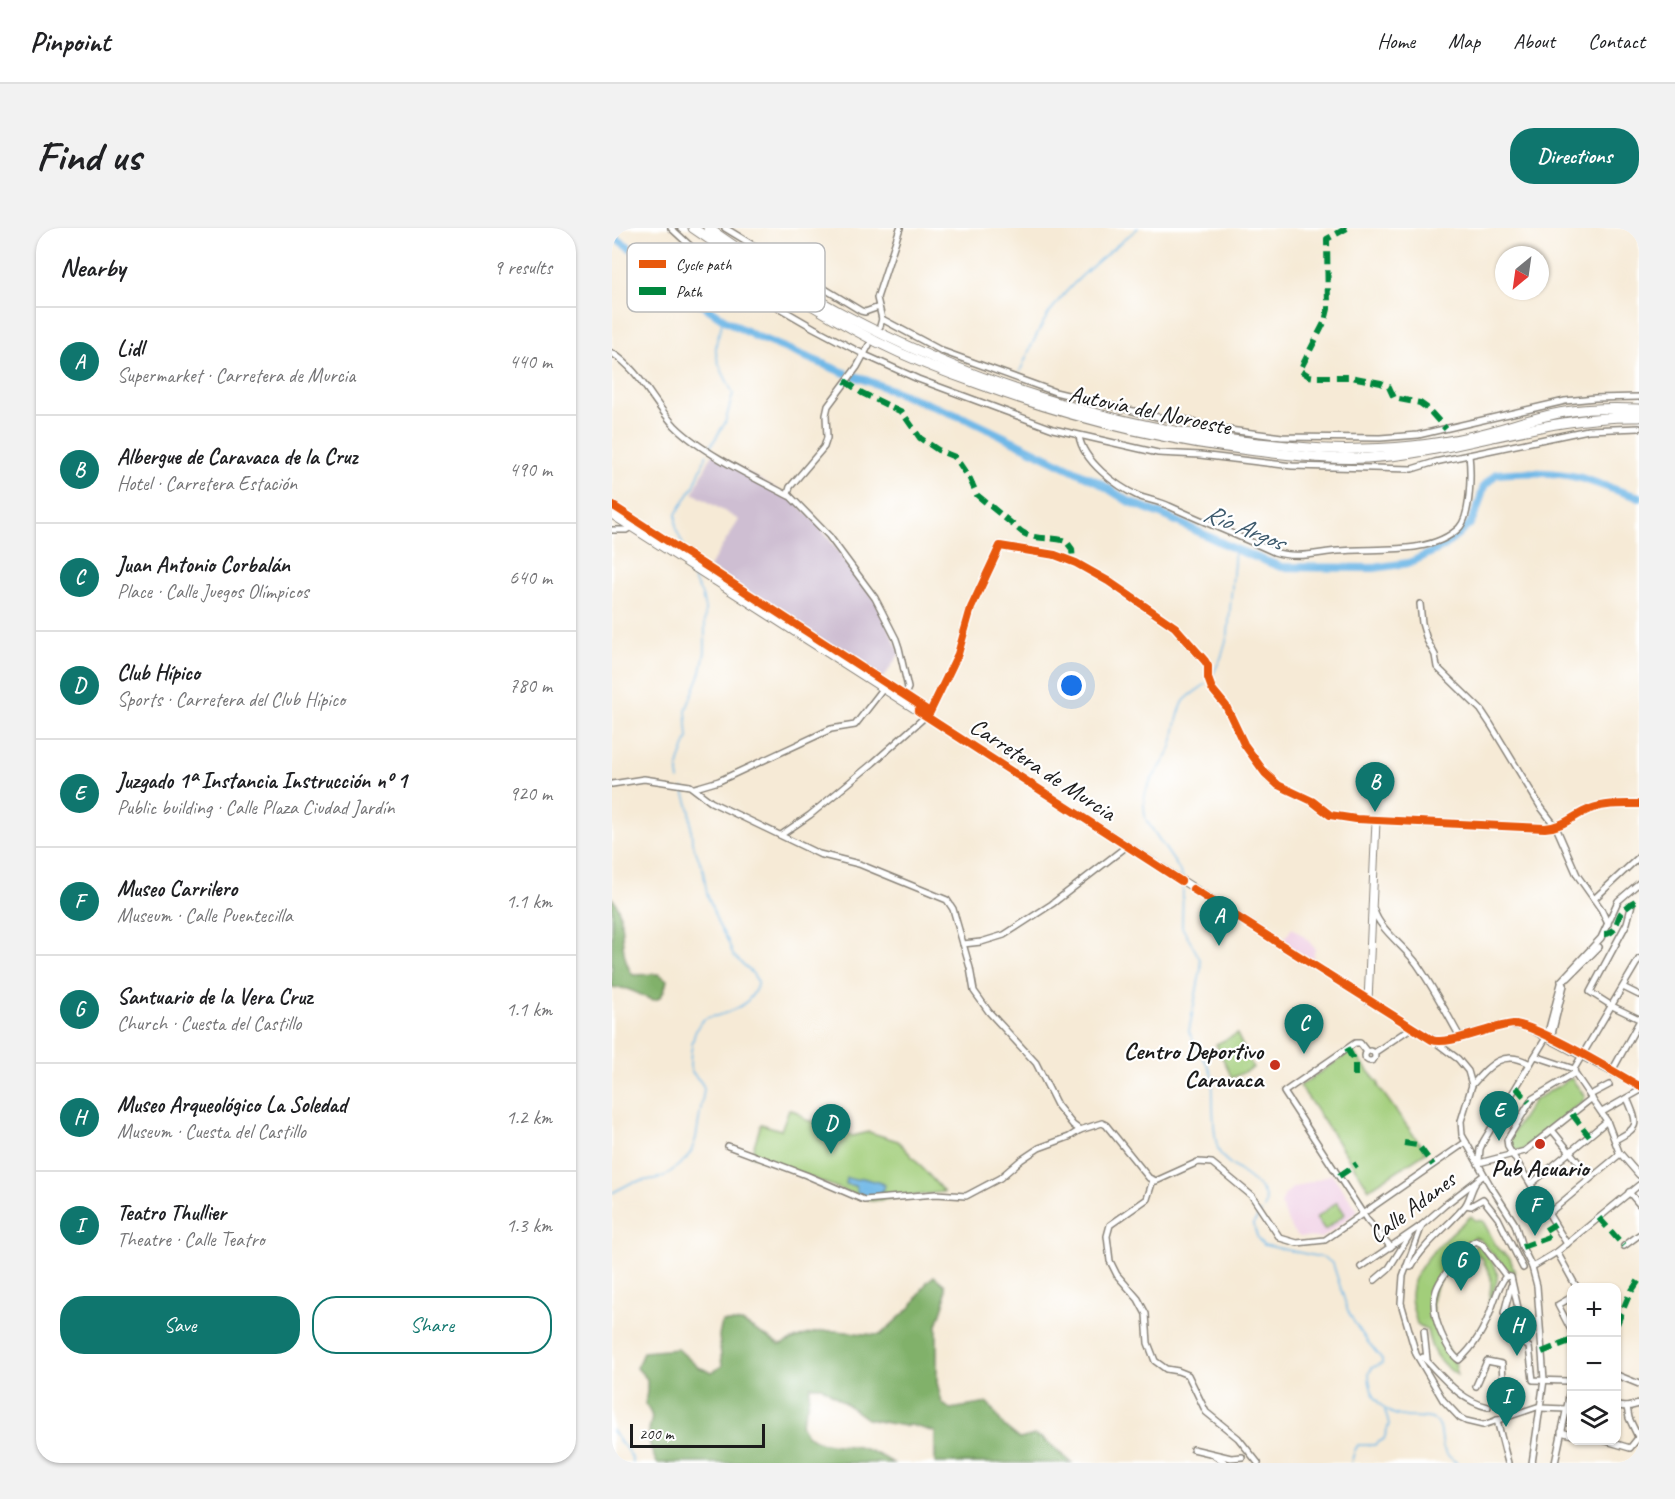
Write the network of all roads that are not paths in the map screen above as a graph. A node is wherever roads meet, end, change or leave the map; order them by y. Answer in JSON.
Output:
{"nodes":[{"id":1,"x":671,"y":228,"type":"edge"},
{"id":2,"x":693,"y":228,"type":"edge"},
{"id":3,"x":708,"y":228,"type":"edge"},
{"id":4,"x":725,"y":228,"type":"edge"},
{"id":5,"x":900,"y":228,"type":"edge"},
{"id":6,"x":687,"y":243,"type":"edge"},
{"id":7,"x":716,"y":243,"type":"edge"},
{"id":8,"x":730,"y":243,"type":"edge"},
{"id":9,"x":750,"y":243,"type":"edge"},
{"id":10,"x":825,"y":289,"type":"edge"},
{"id":11,"x":825,"y":304,"type":"edge"},
{"id":12,"x":879,"y":307,"type":"junction"},
{"id":13,"x":784,"y":312,"type":"edge"},
{"id":14,"x":822,"y":312,"type":"edge"},
{"id":15,"x":882,"y":319,"type":"junction"},
{"id":16,"x":880,"y":326,"type":"dead end"},
{"id":17,"x":869,"y":345,"type":"dead end"},
{"id":18,"x":612,"y":353,"type":"edge"},
{"id":19,"x":864,"y":354,"type":"junction"},
{"id":20,"x":1639,"y":398,"type":"edge"},
{"id":21,"x":1639,"y":409,"type":"edge"},
{"id":22,"x":1639,"y":417,"type":"edge"},
{"id":23,"x":1639,"y":428,"type":"edge"},
{"id":24,"x":1079,"y":436,"type":"junction"},
{"id":25,"x":1469,"y":455,"type":"junction"},
{"id":26,"x":789,"y":496,"type":"junction"},
{"id":27,"x":612,"y":515,"type":"edge"},
{"id":28,"x":631,"y":527,"type":"junction"},
{"id":29,"x":612,"y":530,"type":"edge"},
{"id":30,"x":1420,"y":604,"type":"dead end"},
{"id":31,"x":883,"y":689,"type":"junction"},
{"id":32,"x":902,"y":701,"type":"junction"},
{"id":33,"x":928,"y":714,"type":"junction"},
{"id":34,"x":612,"y":784,"type":"edge"},
{"id":35,"x":695,"y":788,"type":"junction"},
{"id":36,"x":1639,"y":804,"type":"edge"},
{"id":37,"x":1376,"y":820,"type":"junction"},
{"id":38,"x":1556,"y":827,"type":"junction"},
{"id":39,"x":781,"y":835,"type":"junction"},
{"id":40,"x":1126,"y":846,"type":"junction"},
{"id":41,"x":1639,"y":857,"type":"edge"},
{"id":42,"x":1639,"y":883,"type":"edge"},
{"id":43,"x":1594,"y":899,"type":"junction"},
{"id":44,"x":1372,"y":904,"type":"junction"},
{"id":45,"x":1632,"y":904,"type":"dead end"},
{"id":46,"x":1608,"y":924,"type":"junction"},
{"id":47,"x":1389,"y":932,"type":"junction"},
{"id":48,"x":1371,"y":937,"type":"junction"},
{"id":49,"x":963,"y":945,"type":"junction"},
{"id":50,"x":1599,"y":947,"type":"dead end"},
{"id":51,"x":1639,"y":959,"type":"edge"},
{"id":52,"x":1563,"y":983,"type":"junction"},
{"id":53,"x":1623,"y":987,"type":"junction"},
{"id":54,"x":1639,"y":995,"type":"edge"},
{"id":55,"x":1368,"y":1001,"type":"junction"},
{"id":56,"x":1612,"y":1006,"type":"junction"},
{"id":57,"x":1639,"y":1020,"type":"edge"},
{"id":58,"x":1411,"y":1028,"type":"junction"},
{"id":59,"x":1460,"y":1037,"type":"junction"},
{"id":60,"x":1549,"y":1037,"type":"junction"},
{"id":61,"x":1448,"y":1040,"type":"junction"},
{"id":62,"x":1434,"y":1041,"type":"junction"},
{"id":63,"x":1447,"y":1050,"type":"junction"},
{"id":64,"x":1366,"y":1052,"type":"junction"},
{"id":65,"x":1374,"y":1053,"type":"junction"},
{"id":66,"x":1583,"y":1055,"type":"junction"},
{"id":67,"x":1535,"y":1056,"type":"junction"},
{"id":68,"x":1530,"y":1064,"type":"junction"},
{"id":69,"x":1575,"y":1071,"type":"junction"},
{"id":70,"x":1612,"y":1071,"type":"junction"},
{"id":71,"x":1472,"y":1085,"type":"junction"},
{"id":72,"x":1609,"y":1085,"type":"dead end"},
{"id":73,"x":1639,"y":1086,"type":"edge"},
{"id":74,"x":1639,"y":1091,"type":"edge"},
{"id":75,"x":1591,"y":1097,"type":"junction"},
{"id":76,"x":1626,"y":1098,"type":"junction"},
{"id":77,"x":1602,"y":1112,"type":"junction"},
{"id":78,"x":1607,"y":1120,"type":"junction"},
{"id":79,"x":1080,"y":1130,"type":"junction"},
{"id":80,"x":1552,"y":1130,"type":"junction"},
{"id":81,"x":1615,"y":1140,"type":"junction"},
{"id":82,"x":1466,"y":1142,"type":"junction"},
{"id":83,"x":728,"y":1146,"type":"dead end"},
{"id":84,"x":1525,"y":1151,"type":"junction"},
{"id":85,"x":1570,"y":1152,"type":"junction"},
{"id":86,"x":1514,"y":1153,"type":"junction"},
{"id":87,"x":1620,"y":1154,"type":"junction"},
{"id":88,"x":1518,"y":1162,"type":"junction"},
{"id":89,"x":1479,"y":1163,"type":"junction"},
{"id":90,"x":1587,"y":1173,"type":"dead end"},
{"id":91,"x":1484,"y":1175,"type":"junction"},
{"id":92,"x":1639,"y":1175,"type":"edge"},
{"id":93,"x":1153,"y":1180,"type":"junction"},
{"id":94,"x":1477,"y":1180,"type":"junction"},
{"id":95,"x":1532,"y":1184,"type":"junction"},
{"id":96,"x":1639,"y":1185,"type":"edge"},
{"id":97,"x":1629,"y":1192,"type":"junction"},
{"id":98,"x":1639,"y":1204,"type":"edge"},
{"id":99,"x":1466,"y":1205,"type":"junction"},
{"id":100,"x":1363,"y":1213,"type":"junction"},
{"id":101,"x":1549,"y":1213,"type":"junction"},
{"id":102,"x":1422,"y":1225,"type":"junction"},
{"id":103,"x":1409,"y":1234,"type":"junction"},
{"id":104,"x":1639,"y":1235,"type":"edge"},
{"id":105,"x":1567,"y":1244,"type":"junction"},
{"id":106,"x":1624,"y":1246,"type":"dead end"},
{"id":107,"x":1391,"y":1247,"type":"junction"},
{"id":108,"x":1557,"y":1252,"type":"junction"},
{"id":109,"x":1362,"y":1267,"type":"dead end"},
{"id":110,"x":1406,"y":1267,"type":"junction"},
{"id":111,"x":1532,"y":1267,"type":"junction"},
{"id":112,"x":1523,"y":1268,"type":"dead end"},
{"id":113,"x":1506,"y":1276,"type":"junction"},
{"id":114,"x":1375,"y":1280,"type":"dead end"},
{"id":115,"x":1575,"y":1283,"type":"edge"},
{"id":116,"x":1512,"y":1292,"type":"junction"},
{"id":117,"x":1567,"y":1300,"type":"edge"},
{"id":118,"x":1504,"y":1313,"type":"dead end"},
{"id":119,"x":1567,"y":1322,"type":"edge"},
{"id":120,"x":1424,"y":1331,"type":"dead end"},
{"id":121,"x":1420,"y":1359,"type":"junction"},
{"id":122,"x":1427,"y":1361,"type":"junction"},
{"id":123,"x":1621,"y":1376,"type":"edge"},
{"id":124,"x":1544,"y":1380,"type":"junction"},
{"id":125,"x":1639,"y":1383,"type":"edge"},
{"id":126,"x":1476,"y":1386,"type":"dead end"},
{"id":127,"x":1570,"y":1391,"type":"edge"},
{"id":128,"x":1494,"y":1395,"type":"dead end"},
{"id":129,"x":1639,"y":1404,"type":"edge"},
{"id":130,"x":1567,"y":1405,"type":"edge"},
{"id":131,"x":1621,"y":1406,"type":"edge"},
{"id":132,"x":1488,"y":1407,"type":"dead end"},
{"id":133,"x":1540,"y":1407,"type":"junction"},
{"id":134,"x":1627,"y":1407,"type":"junction"},
{"id":135,"x":1566,"y":1409,"type":"junction"},
{"id":136,"x":1497,"y":1420,"type":"junction"},
{"id":137,"x":1561,"y":1432,"type":"junction"},
{"id":138,"x":1567,"y":1434,"type":"edge"},
{"id":139,"x":1639,"y":1438,"type":"edge"},
{"id":140,"x":1620,"y":1445,"type":"edge"},
{"id":141,"x":1193,"y":1449,"type":"dead end"},
{"id":142,"x":1209,"y":1454,"type":"junction"},
{"id":143,"x":1242,"y":1457,"type":"junction"},
{"id":144,"x":1254,"y":1457,"type":"junction"},
{"id":145,"x":1226,"y":1463,"type":"edge"},
{"id":146,"x":1238,"y":1463,"type":"edge"},
{"id":147,"x":1258,"y":1463,"type":"edge"},
{"id":148,"x":1508,"y":1463,"type":"edge"},
{"id":149,"x":1532,"y":1463,"type":"edge"},
{"id":150,"x":1555,"y":1463,"type":"edge"}],
"edges":[{"from":1,"to":6,"type":"street"},
{"from":2,"to":7,"type":"highway","name":"Autovía del Noroeste"},
{"from":3,"to":8,"type":"highway","name":"Autovía del Noroeste"},
{"from":4,"to":9,"type":"street"},
{"from":5,"to":12,"type":"street"},
{"from":10,"to":12,"type":"street"},
{"from":11,"to":21,"type":"highway","name":"Autovía del Noroeste"},
{"from":12,"to":15,"type":"street"},
{"from":13,"to":19,"type":"street"},
{"from":14,"to":22,"type":"highway","name":"Autovía del Noroeste"},
{"from":15,"to":16,"type":"street"},
{"from":15,"to":20,"type":"street"},
{"from":17,"to":19,"type":"street"},
{"from":18,"to":26,"type":"street"},
{"from":19,"to":24,"type":"street"},
{"from":19,"to":26,"type":"street"},
{"from":23,"to":25,"type":"street"},
{"from":24,"to":25,"type":"street"},
{"from":24,"to":25,"type":"street"},
{"from":26,"to":32,"type":"street"},
{"from":27,"to":28,"type":"main road","name":"Carretera de Murcia"},
{"from":28,"to":29,"type":"street"},
{"from":28,"to":31,"type":"main road","name":"Carretera de Murcia"},
{"from":30,"to":38,"type":"street"},
{"from":31,"to":32,"type":"main road","name":"Carretera de Murcia"},
{"from":31,"to":35,"type":"street"},
{"from":32,"to":33,"type":"main road","name":"Carretera de Murcia"},
{"from":33,"to":37,"type":"street"},
{"from":33,"to":39,"type":"street"},
{"from":33,"to":40,"type":"main road","name":"Carretera de Murcia"},
{"from":34,"to":35,"type":"street"},
{"from":35,"to":39,"type":"street"},
{"from":36,"to":38,"type":"street"},
{"from":37,"to":38,"type":"street"},
{"from":37,"to":44,"type":"main road"},
{"from":38,"to":43,"type":"street"},
{"from":39,"to":49,"type":"street"},
{"from":40,"to":49,"type":"street"},
{"from":40,"to":55,"type":"main road","name":"Carretera de Murcia"},
{"from":41,"to":43,"type":"street"},
{"from":42,"to":46,"type":"street"},
{"from":43,"to":46,"type":"street"},
{"from":44,"to":47,"type":"street"},
{"from":44,"to":48,"type":"main road"},
{"from":45,"to":56,"type":"street"},
{"from":46,"to":52,"type":"street"},
{"from":47,"to":48,"type":"street"},
{"from":47,"to":59,"type":"street"},
{"from":48,"to":55,"type":"main road"},
{"from":49,"to":79,"type":"street"},
{"from":50,"to":52,"type":"street"},
{"from":51,"to":53,"type":"street"},
{"from":52,"to":60,"type":"street"},
{"from":53,"to":54,"type":"street"},
{"from":53,"to":56,"type":"street"},
{"from":55,"to":58,"type":"main road","name":"Carretera de Murcia"},
{"from":56,"to":57,"type":"street"},
{"from":56,"to":66,"type":"street"},
{"from":57,"to":70,"type":"street"},
{"from":58,"to":62,"type":"main road","name":"Carretera de Murcia"},
{"from":58,"to":65,"type":"street"},
{"from":59,"to":60,"type":"main road"},
{"from":59,"to":61,"type":"main road"},
{"from":60,"to":66,"type":"main road"},
{"from":60,"to":67,"type":"street"},
{"from":61,"to":62,"type":"main road"},
{"from":61,"to":63,"type":"street"},
{"from":62,"to":63,"type":"street"},
{"from":63,"to":71,"type":"street"},
{"from":64,"to":65,"type":"street"},
{"from":64,"to":65,"type":"street"},
{"from":64,"to":100,"type":"street"},
{"from":66,"to":69,"type":"street"},
{"from":66,"to":70,"type":"main road"},
{"from":67,"to":68,"type":"street"},
{"from":67,"to":69,"type":"street"},
{"from":68,"to":71,"type":"street"},
{"from":68,"to":89,"type":"street"},
{"from":69,"to":75,"type":"street"},
{"from":69,"to":86,"type":"street"},
{"from":70,"to":73,"type":"main road"},
{"from":71,"to":82,"type":"street"},
{"from":72,"to":75,"type":"street"},
{"from":74,"to":76,"type":"street"},
{"from":75,"to":77,"type":"street"},
{"from":75,"to":80,"type":"street"},
{"from":76,"to":77,"type":"street"},
{"from":76,"to":81,"type":"street"},
{"from":77,"to":78,"type":"street"},
{"from":78,"to":81,"type":"street"},
{"from":78,"to":85,"type":"street"},
{"from":79,"to":83,"type":"street"},
{"from":79,"to":93,"type":"street"},
{"from":80,"to":84,"type":"street"},
{"from":80,"to":85,"type":"street"},
{"from":81,"to":87,"type":"street"},
{"from":82,"to":89,"type":"street"},
{"from":82,"to":100,"type":"street"},
{"from":84,"to":86,"type":"street"},
{"from":84,"to":88,"type":"street"},
{"from":85,"to":90,"type":"street"},
{"from":85,"to":95,"type":"street"},
{"from":86,"to":88,"type":"street"},
{"from":86,"to":89,"type":"street"},
{"from":87,"to":92,"type":"street"},
{"from":87,"to":101,"type":"street"},
{"from":88,"to":95,"type":"street"},
{"from":89,"to":91,"type":"street"},
{"from":91,"to":94,"type":"street","name":"Calle Adanes"},
{"from":91,"to":111,"type":"street"},
{"from":93,"to":100,"type":"street"},
{"from":93,"to":144,"type":"street"},
{"from":94,"to":99,"type":"street"},
{"from":94,"to":102,"type":"street","name":"Calle Adanes"},
{"from":95,"to":101,"type":"street"},
{"from":96,"to":97,"type":"street"},
{"from":97,"to":98,"type":"street"},
{"from":97,"to":105,"type":"street"},
{"from":99,"to":110,"type":"street"},
{"from":99,"to":112,"type":"street"},
{"from":100,"to":107,"type":"street"},
{"from":101,"to":105,"type":"street"},
{"from":102,"to":103,"type":"street","name":"Calle Adanes"},
{"from":102,"to":110,"type":"street"},
{"from":103,"to":107,"type":"street","name":"Calle Adanes"},
{"from":103,"to":114,"type":"street"},
{"from":104,"to":106,"type":"street"},
{"from":105,"to":108,"type":"street"},
{"from":107,"to":109,"type":"street","name":"Calle Adanes"},
{"from":108,"to":111,"type":"street"},
{"from":108,"to":115,"type":"street"},
{"from":110,"to":121,"type":"street"},
{"from":111,"to":124,"type":"street"},
{"from":113,"to":113,"type":"street"},
{"from":113,"to":116,"type":"street"},
{"from":116,"to":118,"type":"street"},
{"from":116,"to":124,"type":"street"},
{"from":117,"to":119,"type":"street"},
{"from":120,"to":122,"type":"street"},
{"from":121,"to":122,"type":"street"},
{"from":121,"to":136,"type":"street"},
{"from":122,"to":132,"type":"street"},
{"from":123,"to":125,"type":"street"},
{"from":124,"to":127,"type":"street"},
{"from":124,"to":133,"type":"street"},
{"from":126,"to":128,"type":"street"},
{"from":129,"to":134,"type":"street"},
{"from":130,"to":135,"type":"street"},
{"from":131,"to":134,"type":"street"},
{"from":133,"to":135,"type":"street"},
{"from":133,"to":136,"type":"street"},
{"from":133,"to":149,"type":"street"},
{"from":134,"to":139,"type":"street"},
{"from":135,"to":137,"type":"street"},
{"from":136,"to":148,"type":"street"},
{"from":137,"to":138,"type":"street"},
{"from":137,"to":150,"type":"street"},
{"from":139,"to":140,"type":"street"},
{"from":141,"to":142,"type":"street"},
{"from":142,"to":143,"type":"street"},
{"from":142,"to":145,"type":"street"},
{"from":143,"to":144,"type":"street"},
{"from":143,"to":146,"type":"street"},
{"from":144,"to":147,"type":"street"}]}
